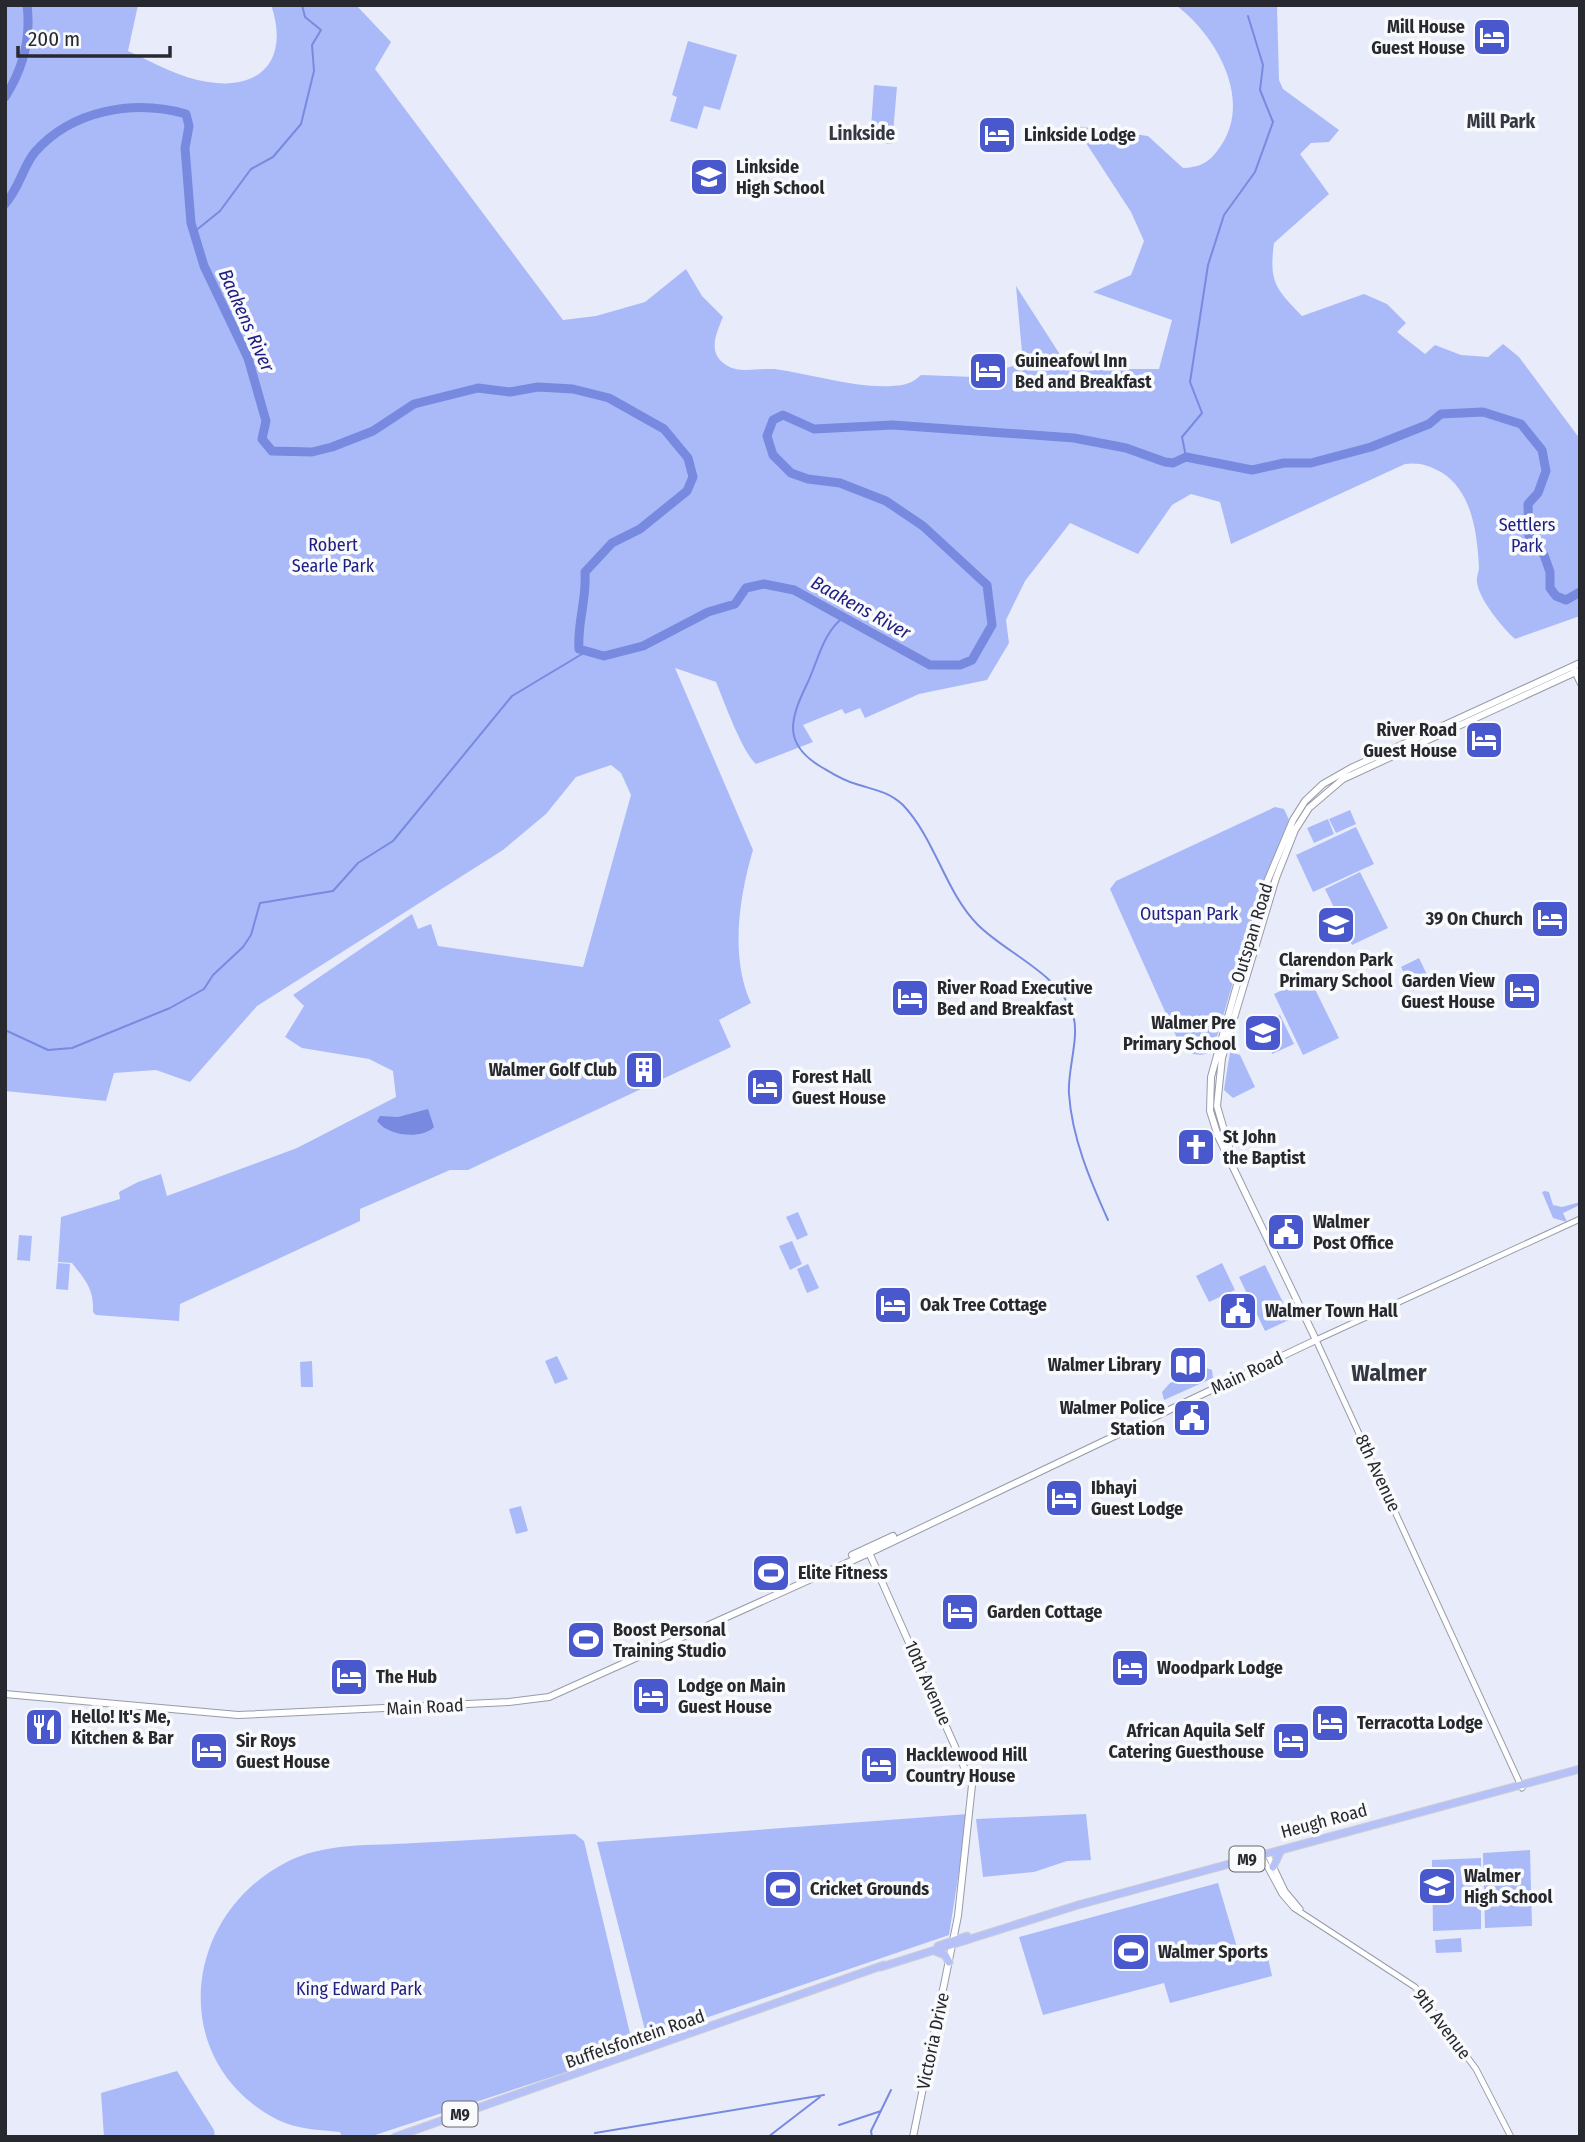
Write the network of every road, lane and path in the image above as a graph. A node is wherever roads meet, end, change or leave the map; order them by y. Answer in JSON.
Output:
{"nodes":[{"id":1,"x":1580,"y":663,"type":"edge"},
{"id":2,"x":1576,"y":670,"type":"edge"},
{"id":3,"x":1580,"y":683,"type":"edge"},
{"id":4,"x":1342,"y":776,"type":"junction"},
{"id":5,"x":1219,"y":1114,"type":"joint"},
{"id":6,"x":1211,"y":1117,"type":"joint"},
{"id":7,"x":1231,"y":1158,"type":"junction"},
{"id":8,"x":1580,"y":1219,"type":"edge"},
{"id":9,"x":1316,"y":1340,"type":"junction"},
{"id":10,"x":868,"y":1551,"type":"junction"},
{"id":11,"x":5,"y":1694,"type":"edge"},
{"id":12,"x":1580,"y":1772,"type":"edge"},
{"id":13,"x":1522,"y":1786,"type":"junction"},
{"id":14,"x":1281,"y":1849,"type":"junction"},
{"id":15,"x":1264,"y":1854,"type":"junction"},
{"id":16,"x":1273,"y":1867,"type":"junction"},
{"id":17,"x":1307,"y":1917,"type":"junction"},
{"id":18,"x":953,"y":1943,"type":"junction"},
{"id":19,"x":934,"y":1952,"type":"junction"},
{"id":20,"x":949,"y":1962,"type":"junction"},
{"id":21,"x":881,"y":1967,"type":"junction"},
{"id":22,"x":395,"y":2137,"type":"edge"},
{"id":23,"x":913,"y":2137,"type":"edge"},
{"id":24,"x":1511,"y":2137,"type":"edge"}],
"edges":[{"from":1,"to":2,"type":"main road"},
{"from":2,"to":3,"type":"street"},
{"from":2,"to":4,"type":"main road"},
{"from":4,"to":5,"type":"main road","name":"Outspan Road"},
{"from":4,"to":6,"type":"main road","name":"Outspan Road"},
{"from":5,"to":7,"type":"main road","name":"8th Avenue"},
{"from":6,"to":7,"type":"main road","name":"8th Avenue"},
{"from":7,"to":9,"type":"main road","name":"8th Avenue"},
{"from":8,"to":9,"type":"street","name":"Main Road"},
{"from":9,"to":10,"type":"main road","name":"Main Road"},
{"from":9,"to":13,"type":"street","name":"8th Avenue"},
{"from":10,"to":11,"type":"main road","name":"Main Road"},
{"from":10,"to":18,"type":"main road","name":"10th Avenue"},
{"from":12,"to":13,"type":"main road","name":"Heugh Road","number":"M9"},
{"from":13,"to":14,"type":"main road","name":"Heugh Road","number":"M9"},
{"from":14,"to":15,"type":"main road","name":"Heugh Road","number":"M9"},
{"from":14,"to":16,"type":"main road"},
{"from":15,"to":16,"type":"street","name":"9th Avenue"},
{"from":15,"to":17,"type":"street","name":"9th Avenue"},
{"from":15,"to":18,"type":"main road","name":"Heugh Road","number":"M9"},
{"from":16,"to":17,"type":"street","name":"9th Avenue"},
{"from":17,"to":24,"type":"street","name":"9th Avenue"},
{"from":18,"to":19,"type":"main road","name":"Buffelsfontein Road","number":"M9"},
{"from":18,"to":20,"type":"main road","name":"Victoria Drive"},
{"from":18,"to":21,"type":"main road","name":"Buffelsfontein Road","number":"M9"},
{"from":19,"to":20,"type":"main road"},
{"from":19,"to":21,"type":"main road","name":"Buffelsfontein Road","number":"M9"},
{"from":20,"to":23,"type":"main road","name":"Victoria Drive"},
{"from":21,"to":22,"type":"main road","name":"Buffelsfontein Road","number":"M9"}]}
